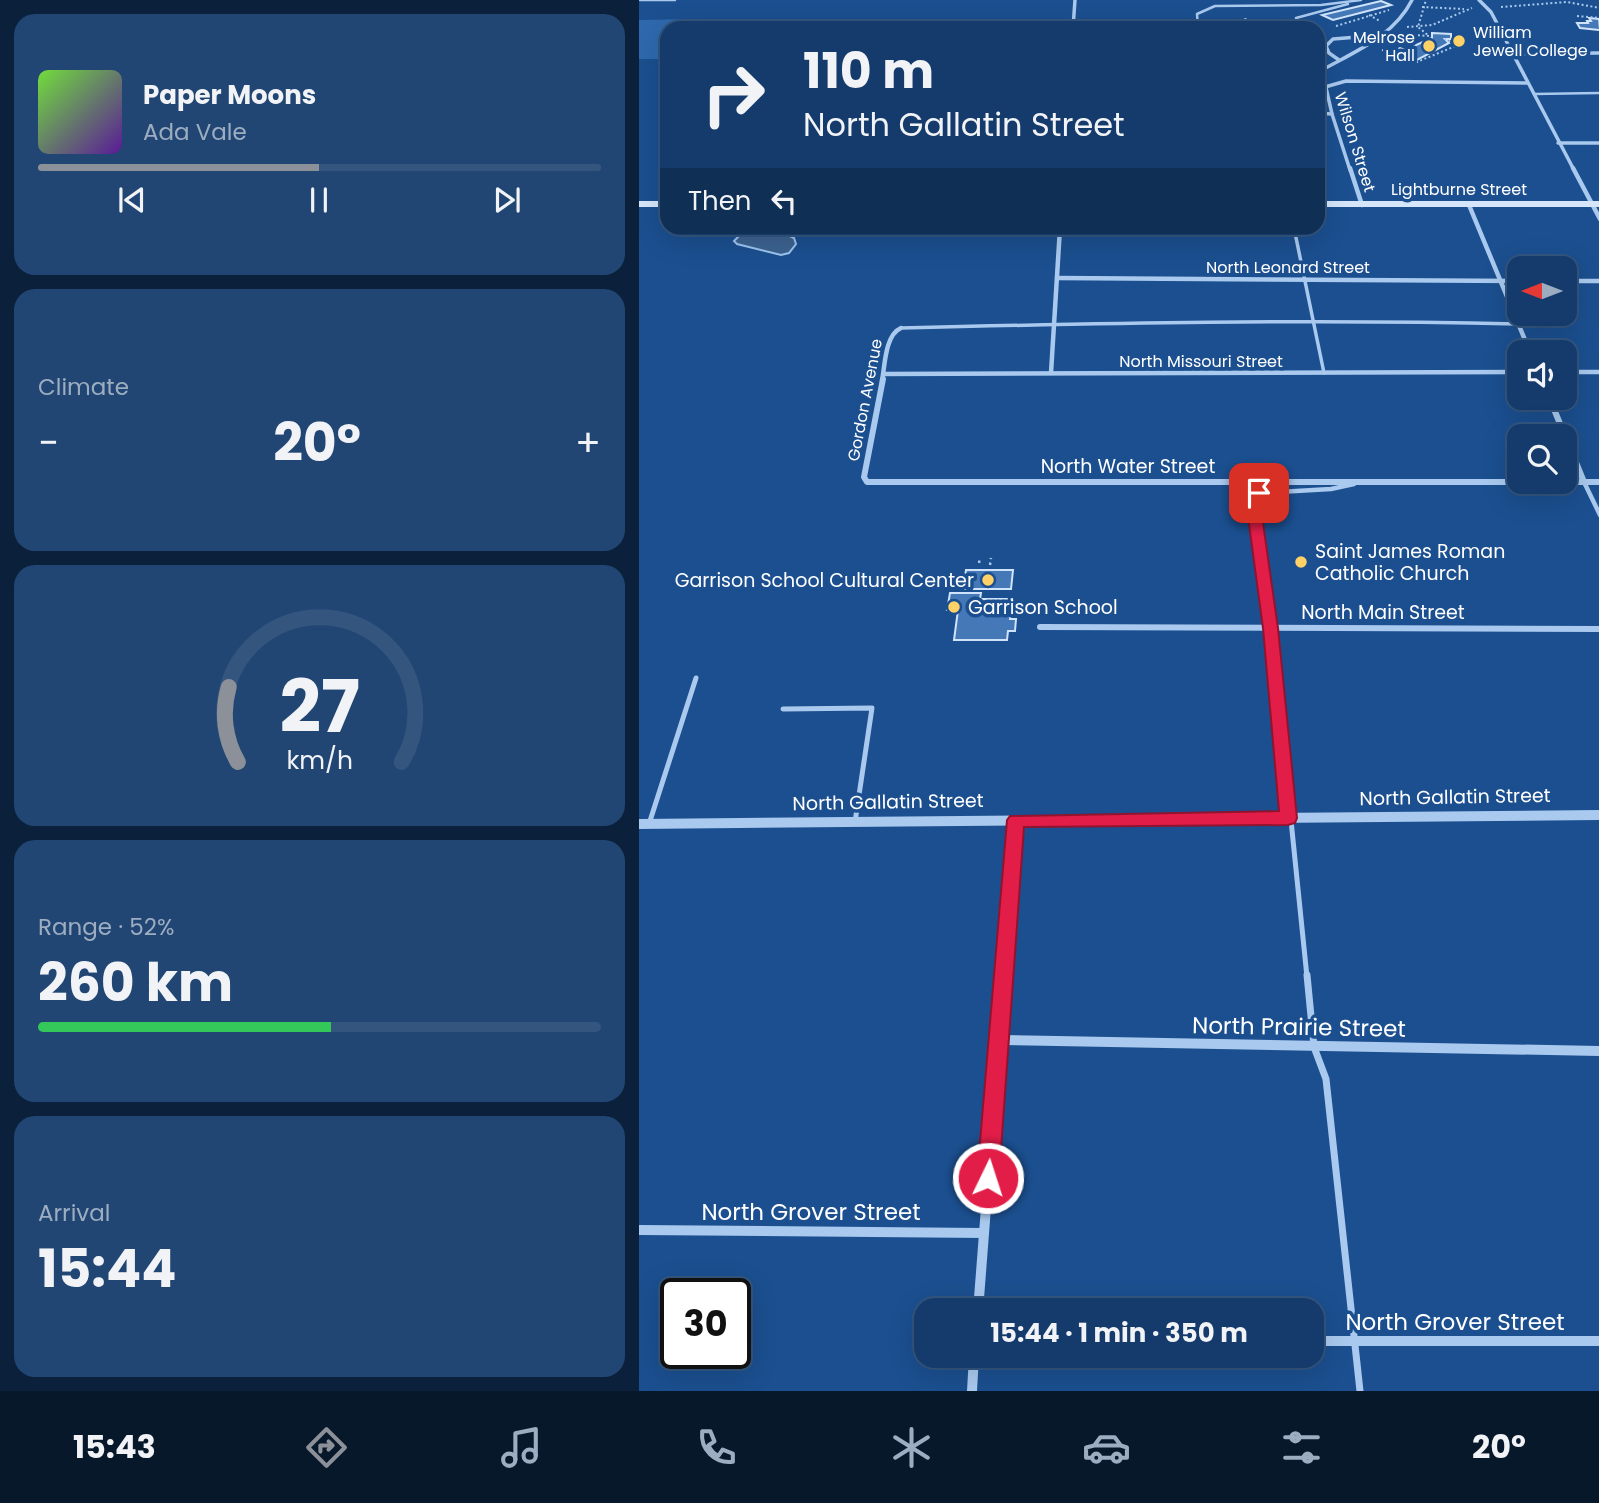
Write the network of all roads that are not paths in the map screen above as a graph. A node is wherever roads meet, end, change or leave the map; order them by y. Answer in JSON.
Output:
{"nodes":[{"id":1,"x":675,"y":0,"type":"edge"},
{"id":2,"x":1075,"y":0,"type":"edge"},
{"id":3,"x":1285,"y":0,"type":"edge"},
{"id":4,"x":1361,"y":0,"type":"edge"},
{"id":5,"x":1412,"y":0,"type":"edge"},
{"id":6,"x":1479,"y":0,"type":"edge"},
{"id":7,"x":641,"y":1,"type":"edge"},
{"id":8,"x":1287,"y":5,"type":"junction"},
{"id":9,"x":1296,"y":18,"type":"dead end"},
{"id":10,"x":1074,"y":21,"type":"edge"},
{"id":11,"x":1198,"y":21,"type":"edge"},
{"id":12,"x":1384,"y":35,"type":"junction"},
{"id":13,"x":1599,"y":53,"type":"edge"},
{"id":14,"x":1512,"y":54,"type":"junction"},
{"id":15,"x":1339,"y":60,"type":"junction"},
{"id":16,"x":1325,"y":67,"type":"edge"},
{"id":17,"x":1527,"y":83,"type":"junction"},
{"id":18,"x":1325,"y":87,"type":"joint"},
{"id":19,"x":1599,"y":93,"type":"edge"},
{"id":20,"x":1534,"y":94,"type":"junction"},
{"id":21,"x":1325,"y":114,"type":"edge"},
{"id":22,"x":1332,"y":114,"type":"junction"},
{"id":23,"x":1558,"y":143,"type":"junction"},
{"id":24,"x":1599,"y":143,"type":"edge"},
{"id":25,"x":639,"y":204,"type":"edge"},
{"id":26,"x":660,"y":204,"type":"edge"},
{"id":27,"x":1325,"y":204,"type":"edge"},
{"id":28,"x":1595,"y":204,"type":"edge"},
{"id":29,"x":1362,"y":205,"type":"junction"},
{"id":30,"x":1469,"y":205,"type":"junction"},
{"id":31,"x":1599,"y":219,"type":"edge"},
{"id":32,"x":1060,"y":235,"type":"edge"},
{"id":33,"x":1295,"y":235,"type":"edge"},
{"id":34,"x":1057,"y":278,"type":"junction"},
{"id":35,"x":1304,"y":280,"type":"junction"},
{"id":36,"x":1501,"y":281,"type":"junction"},
{"id":37,"x":1507,"y":281,"type":"edge"},
{"id":38,"x":1577,"y":281,"type":"edge"},
{"id":39,"x":1599,"y":281,"type":"edge"},
{"id":40,"x":1507,"y":296,"type":"edge"},
{"id":41,"x":1314,"y":323,"type":"junction"},
{"id":42,"x":1053,"y":324,"type":"junction"},
{"id":43,"x":1507,"y":324,"type":"edge"},
{"id":44,"x":901,"y":328,"type":"joint"},
{"id":45,"x":1507,"y":372,"type":"edge"},
{"id":46,"x":1577,"y":372,"type":"edge"},
{"id":47,"x":1599,"y":372,"type":"edge"},
{"id":48,"x":1051,"y":373,"type":"junction"},
{"id":49,"x":1324,"y":373,"type":"junction"},
{"id":50,"x":883,"y":374,"type":"junction"},
{"id":51,"x":1554,"y":410,"type":"edge"},
{"id":52,"x":867,"y":482,"type":"joint"},
{"id":53,"x":1364,"y":482,"type":"junction"},
{"id":54,"x":1584,"y":482,"type":"junction"},
{"id":55,"x":1599,"y":482,"type":"edge"},
{"id":56,"x":1599,"y":515,"type":"edge"},
{"id":57,"x":1040,"y":627,"type":"dead end"},
{"id":58,"x":1271,"y":628,"type":"junction"},
{"id":59,"x":1599,"y":629,"type":"edge"},
{"id":60,"x":696,"y":678,"type":"dead end"},
{"id":61,"x":783,"y":709,"type":"dead end"},
{"id":62,"x":1599,"y":815,"type":"edge"},
{"id":63,"x":1288,"y":818,"type":"junction"},
{"id":64,"x":1016,"y":820,"type":"junction"},
{"id":65,"x":855,"y":822,"type":"junction"},
{"id":66,"x":644,"y":824,"type":"edge"},
{"id":67,"x":999,"y":1040,"type":"junction"},
{"id":68,"x":1314,"y":1047,"type":"junction"},
{"id":69,"x":1599,"y":1051,"type":"edge"},
{"id":70,"x":639,"y":1230,"type":"edge"},
{"id":71,"x":984,"y":1233,"type":"junction"},
{"id":72,"x":979,"y":1298,"type":"edge"},
{"id":73,"x":1324,"y":1341,"type":"edge"},
{"id":74,"x":1354,"y":1341,"type":"junction"},
{"id":75,"x":1598,"y":1344,"type":"edge"},
{"id":76,"x":973,"y":1368,"type":"edge"},
{"id":77,"x":971,"y":1391,"type":"edge"},
{"id":78,"x":1360,"y":1391,"type":"edge"}],
"edges":[{"from":1,"to":7,"type":"lane"},
{"from":2,"to":10,"type":"street"},
{"from":3,"to":8,"type":"lane"},
{"from":4,"to":8,"type":"lane"},
{"from":4,"to":9,"type":"lane"},
{"from":5,"to":12,"type":"street"},
{"from":6,"to":14,"type":"street"},
{"from":8,"to":11,"type":"lane"},
{"from":12,"to":15,"type":"street"},
{"from":12,"to":15,"type":"street"},
{"from":13,"to":14,"type":"street"},
{"from":14,"to":17,"type":"street"},
{"from":15,"to":16,"type":"street"},
{"from":17,"to":18,"type":"street"},
{"from":17,"to":20,"type":"street"},
{"from":18,"to":22,"type":"street","name":"Wilson Street"},
{"from":19,"to":20,"type":"lane"},
{"from":20,"to":23,"type":"street"},
{"from":21,"to":22,"type":"street"},
{"from":22,"to":29,"type":"street","name":"Wilson Street"},
{"from":23,"to":24,"type":"street"},
{"from":23,"to":28,"type":"street"},
{"from":25,"to":26,"type":"main road"},
{"from":27,"to":29,"type":"main road","name":"Lightburne Street"},
{"from":28,"to":30,"type":"main road","name":"Lightburne Street"},
{"from":28,"to":31,"type":"street"},
{"from":29,"to":30,"type":"main road","name":"Lightburne Street"},
{"from":30,"to":36,"type":"street"},
{"from":32,"to":34,"type":"street"},
{"from":33,"to":35,"type":"lane"},
{"from":34,"to":35,"type":"street","name":"North Leonard Street"},
{"from":34,"to":42,"type":"street"},
{"from":35,"to":36,"type":"street","name":"North Leonard Street"},
{"from":35,"to":41,"type":"lane"},
{"from":36,"to":37,"type":"street","name":"North Leonard Street"},
{"from":36,"to":40,"type":"street"},
{"from":38,"to":39,"type":"street"},
{"from":41,"to":42,"type":"lane"},
{"from":41,"to":43,"type":"lane"},
{"from":41,"to":49,"type":"lane"},
{"from":42,"to":44,"type":"lane"},
{"from":42,"to":48,"type":"street"},
{"from":44,"to":50,"type":"street","name":"Gordon Avenue"},
{"from":45,"to":49,"type":"street","name":"North Missouri Street"},
{"from":46,"to":47,"type":"street"},
{"from":48,"to":49,"type":"street","name":"North Missouri Street"},
{"from":48,"to":50,"type":"street","name":"North Missouri Street"},
{"from":50,"to":52,"type":"street","name":"Gordon Avenue"},
{"from":51,"to":54,"type":"street"},
{"from":52,"to":53,"type":"street","name":"North Water Street"},
{"from":53,"to":54,"type":"street","name":"North Water Street"},
{"from":53,"to":58,"type":"lane"},
{"from":54,"to":55,"type":"street","name":"North Water Street"},
{"from":54,"to":56,"type":"lane"},
{"from":57,"to":58,"type":"street","name":"North Main Street"},
{"from":58,"to":59,"type":"street","name":"North Main Street"},
{"from":58,"to":63,"type":"lane"},
{"from":60,"to":66,"type":"lane"},
{"from":61,"to":65,"type":"lane"},
{"from":62,"to":63,"type":"street","name":"North Gallatin Street"},
{"from":63,"to":64,"type":"street","name":"North Gallatin Street"},
{"from":63,"to":68,"type":"lane"},
{"from":64,"to":65,"type":"street","name":"North Gallatin Street"},
{"from":64,"to":67,"type":"street"},
{"from":65,"to":66,"type":"street","name":"North Gallatin Street"},
{"from":67,"to":68,"type":"street","name":"North Prairie Street"},
{"from":67,"to":71,"type":"street"},
{"from":68,"to":69,"type":"street","name":"North Prairie Street"},
{"from":68,"to":74,"type":"lane"},
{"from":70,"to":71,"type":"street","name":"North Grover Street"},
{"from":71,"to":72,"type":"street"},
{"from":73,"to":74,"type":"street","name":"North Grover Street"},
{"from":74,"to":75,"type":"street","name":"North Grover Street"},
{"from":74,"to":78,"type":"lane"},
{"from":76,"to":77,"type":"street"}]}
